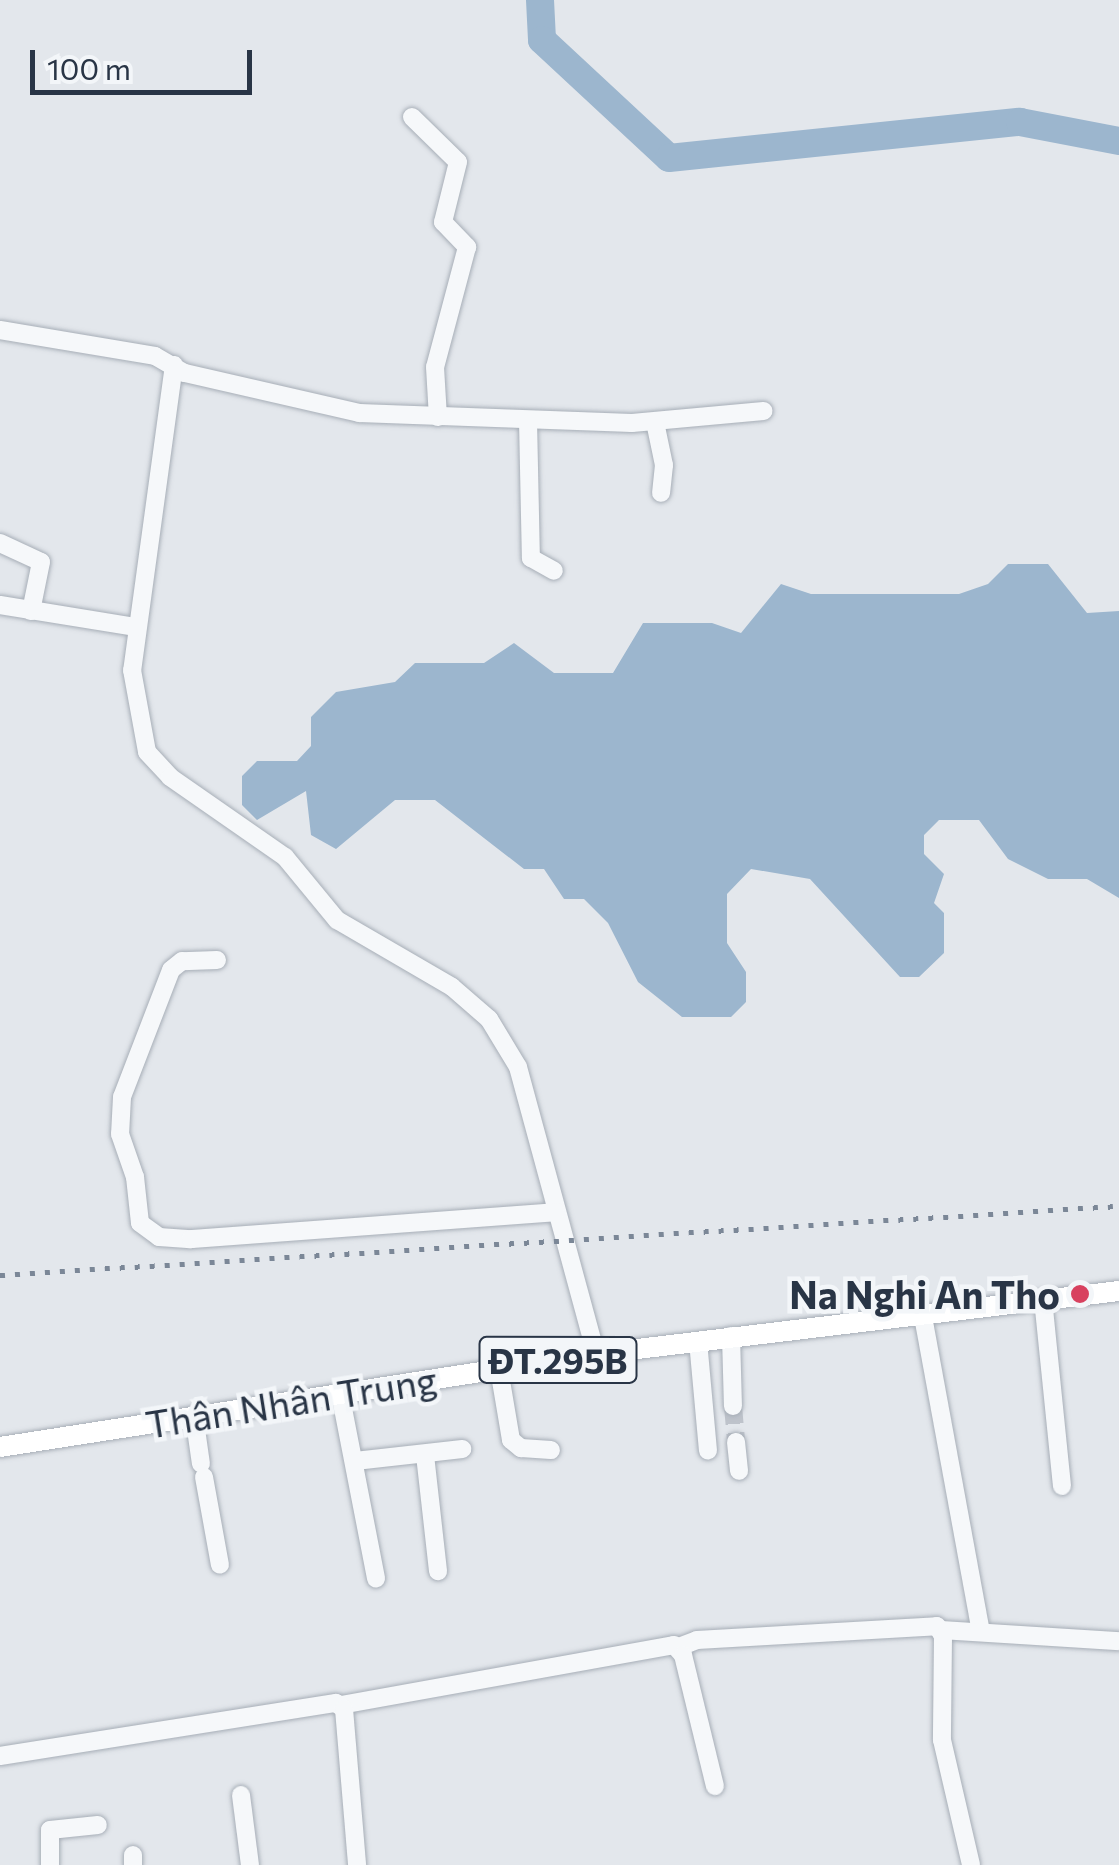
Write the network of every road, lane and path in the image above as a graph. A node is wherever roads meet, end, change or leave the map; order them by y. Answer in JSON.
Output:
{"nodes":[{"id":1,"x":412,"y":117,"type":"dead end"},
{"id":2,"x":0,"y":330,"type":"edge"},
{"id":3,"x":174,"y":365,"type":"junction"},
{"id":4,"x":763,"y":411,"type":"dead end"},
{"id":5,"x":438,"y":416,"type":"junction"},
{"id":6,"x":528,"y":420,"type":"junction"},
{"id":7,"x":655,"y":422,"type":"junction"},
{"id":8,"x":660,"y":493,"type":"dead end"},
{"id":9,"x":0,"y":542,"type":"edge"},
{"id":10,"x":554,"y":571,"type":"dead end"},
{"id":11,"x":0,"y":605,"type":"edge"},
{"id":12,"x":30,"y":611,"type":"junction"},
{"id":13,"x":136,"y":627,"type":"junction"},
{"id":14,"x":217,"y":960,"type":"dead end"},
{"id":15,"x":556,"y":1212,"type":"junction"},
{"id":16,"x":1119,"y":1291,"type":"edge"},
{"id":17,"x":1042,"y":1299,"type":"junction"},
{"id":18,"x":922,"y":1312,"type":"junction"},
{"id":19,"x":731,"y":1336,"type":"junction"},
{"id":20,"x":698,"y":1341,"type":"junction"},
{"id":21,"x":596,"y":1354,"type":"junction"},
{"id":22,"x":498,"y":1369,"type":"junction"},
{"id":23,"x":340,"y":1393,"type":"junction"},
{"id":24,"x":733,"y":1406,"type":"tunnel mouth"},
{"id":25,"x":194,"y":1415,"type":"junction"},
{"id":26,"x":736,"y":1442,"type":"tunnel mouth"},
{"id":27,"x":0,"y":1447,"type":"edge"},
{"id":28,"x":462,"y":1448,"type":"dead end"},
{"id":29,"x":551,"y":1450,"type":"dead end"},
{"id":30,"x":708,"y":1451,"type":"dead end"},
{"id":31,"x":425,"y":1455,"type":"junction"},
{"id":32,"x":355,"y":1461,"type":"junction"},
{"id":33,"x":738,"y":1471,"type":"dead end"},
{"id":34,"x":1062,"y":1486,"type":"dead end"},
{"id":35,"x":220,"y":1565,"type":"dead end"},
{"id":36,"x":438,"y":1572,"type":"dead end"},
{"id":37,"x":376,"y":1579,"type":"dead end"},
{"id":38,"x":942,"y":1630,"type":"junction"},
{"id":39,"x":981,"y":1632,"type":"junction"},
{"id":40,"x":1119,"y":1641,"type":"edge"},
{"id":41,"x":679,"y":1646,"type":"junction"},
{"id":42,"x":341,"y":1705,"type":"junction"},
{"id":43,"x":0,"y":1756,"type":"edge"},
{"id":44,"x":715,"y":1786,"type":"dead end"},
{"id":45,"x":241,"y":1794,"type":"dead end"},
{"id":46,"x":98,"y":1825,"type":"dead end"},
{"id":47,"x":50,"y":1865,"type":"edge"},
{"id":48,"x":250,"y":1865,"type":"edge"},
{"id":49,"x":357,"y":1865,"type":"edge"},
{"id":50,"x":971,"y":1865,"type":"edge"}],
"edges":[{"from":1,"to":5,"type":"street"},
{"from":2,"to":3,"type":"street"},
{"from":3,"to":5,"type":"street"},
{"from":3,"to":13,"type":"street"},
{"from":4,"to":7,"type":"street"},
{"from":5,"to":6,"type":"street"},
{"from":6,"to":7,"type":"street"},
{"from":6,"to":10,"type":"street"},
{"from":7,"to":8,"type":"street"},
{"from":9,"to":12,"type":"street"},
{"from":11,"to":12,"type":"street"},
{"from":12,"to":13,"type":"street"},
{"from":13,"to":15,"type":"street"},
{"from":14,"to":15,"type":"street"},
{"from":15,"to":21,"type":"street"},
{"from":16,"to":17,"type":"main road","name":"Thân Nhân Trung","number":"ĐT.295B"},
{"from":17,"to":18,"type":"main road","name":"Thân Nhân Trung","number":"ĐT.295B"},
{"from":17,"to":34,"type":"street"},
{"from":18,"to":19,"type":"main road","name":"Thân Nhân Trung","number":"ĐT.295B"},
{"from":18,"to":39,"type":"street"},
{"from":19,"to":20,"type":"main road","name":"Thân Nhân Trung","number":"ĐT.295B"},
{"from":19,"to":24,"type":"street"},
{"from":20,"to":21,"type":"main road","name":"Thân Nhân Trung","number":"ĐT.295B"},
{"from":20,"to":30,"type":"street"},
{"from":21,"to":22,"type":"main road","name":"Thân Nhân Trung","number":"ĐT.295B"},
{"from":22,"to":23,"type":"main road","name":"Thân Nhân Trung","number":"ĐT.295B"},
{"from":22,"to":29,"type":"street"},
{"from":23,"to":25,"type":"main road","name":"Thân Nhân Trung","number":"ĐT.295B"},
{"from":23,"to":32,"type":"street"},
{"from":25,"to":27,"type":"main road","name":"Thân Nhân Trung","number":"ĐT.295B"},
{"from":25,"to":35,"type":"street"},
{"from":26,"to":33,"type":"street"},
{"from":28,"to":31,"type":"street"},
{"from":31,"to":32,"type":"street"},
{"from":31,"to":36,"type":"street"},
{"from":32,"to":37,"type":"street"},
{"from":38,"to":39,"type":"street"},
{"from":38,"to":41,"type":"street"},
{"from":38,"to":50,"type":"street"},
{"from":39,"to":40,"type":"street"},
{"from":41,"to":42,"type":"street"},
{"from":41,"to":44,"type":"street"},
{"from":42,"to":43,"type":"street"},
{"from":42,"to":49,"type":"street"},
{"from":45,"to":48,"type":"street"},
{"from":46,"to":47,"type":"street"}]}
